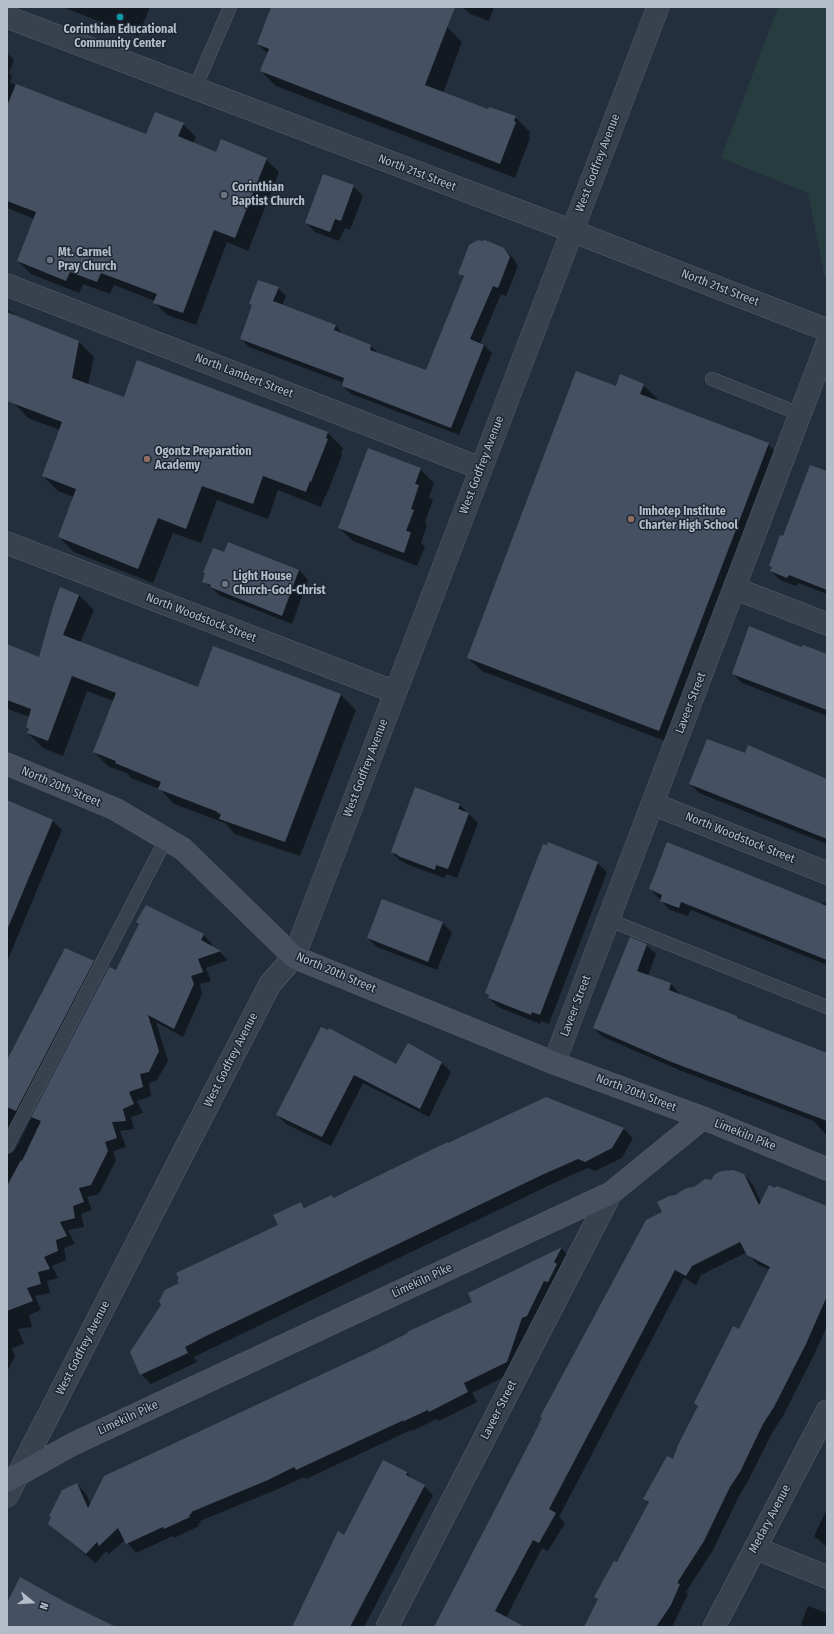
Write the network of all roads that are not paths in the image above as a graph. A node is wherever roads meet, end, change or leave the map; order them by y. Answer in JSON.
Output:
{"nodes":[{"id":1,"x":230,"y":7,"type":"edge"},
{"id":2,"x":658,"y":7,"type":"edge"},
{"id":3,"x":7,"y":17,"type":"edge"},
{"id":4,"x":195,"y":88,"type":"junction"},
{"id":5,"x":572,"y":231,"type":"junction"},
{"id":6,"x":7,"y":285,"type":"edge"},
{"id":7,"x":827,"y":330,"type":"edge"},
{"id":8,"x":827,"y":343,"type":"edge"},
{"id":9,"x":712,"y":379,"type":"dead end"},
{"id":10,"x":800,"y":414,"type":"junction"},
{"id":11,"x":480,"y":468,"type":"junction"},
{"id":12,"x":7,"y":543,"type":"edge"},
{"id":13,"x":734,"y":588,"type":"junction"},
{"id":14,"x":827,"y":624,"type":"edge"},
{"id":15,"x":395,"y":692,"type":"junction"},
{"id":16,"x":7,"y":764,"type":"edge"},
{"id":17,"x":653,"y":804,"type":"junction"},
{"id":18,"x":166,"y":839,"type":"junction"},
{"id":19,"x":827,"y":873,"type":"edge"},
{"id":20,"x":609,"y":920,"type":"junction"},
{"id":21,"x":294,"y":957,"type":"junction"},
{"id":22,"x":827,"y":1007,"type":"edge"},
{"id":23,"x":554,"y":1063,"type":"junction"},
{"id":24,"x":702,"y":1118,"type":"junction"},
{"id":25,"x":7,"y":1146,"type":"edge"},
{"id":26,"x":827,"y":1169,"type":"edge"},
{"id":27,"x":611,"y":1193,"type":"junction"},
{"id":28,"x":827,"y":1411,"type":"edge"},
{"id":29,"x":12,"y":1479,"type":"edge"},
{"id":30,"x":7,"y":1496,"type":"edge"},
{"id":31,"x":755,"y":1548,"type":"junction"},
{"id":32,"x":827,"y":1577,"type":"edge"},
{"id":33,"x":387,"y":1627,"type":"edge"},
{"id":34,"x":714,"y":1627,"type":"edge"}],
"edges":[{"from":1,"to":4,"type":"lane"},
{"from":2,"to":5,"type":"street","name":"West Godfrey Avenue"},
{"from":3,"to":4,"type":"street","name":"North 21st Street"},
{"from":4,"to":5,"type":"street","name":"North 21st Street"},
{"from":5,"to":7,"type":"street","name":"North 21st Street"},
{"from":5,"to":11,"type":"street","name":"West Godfrey Avenue"},
{"from":6,"to":11,"type":"street","name":"North Lambert Street"},
{"from":8,"to":10,"type":"street","name":"Laveer Street"},
{"from":9,"to":10,"type":"lane"},
{"from":10,"to":13,"type":"street","name":"Laveer Street"},
{"from":11,"to":15,"type":"street","name":"West Godfrey Avenue"},
{"from":12,"to":15,"type":"street","name":"North Woodstock Street"},
{"from":13,"to":14,"type":"street"},
{"from":13,"to":17,"type":"street","name":"Laveer Street"},
{"from":15,"to":21,"type":"street","name":"West Godfrey Avenue"},
{"from":16,"to":18,"type":"street","name":"North 20th Street"},
{"from":17,"to":19,"type":"street","name":"North Woodstock Street"},
{"from":17,"to":20,"type":"street","name":"Laveer Street"},
{"from":18,"to":21,"type":"street","name":"North 20th Street"},
{"from":18,"to":25,"type":"lane"},
{"from":20,"to":22,"type":"lane"},
{"from":20,"to":23,"type":"street","name":"Laveer Street"},
{"from":21,"to":23,"type":"street","name":"North 20th Street"},
{"from":21,"to":29,"type":"street","name":"West Godfrey Avenue"},
{"from":23,"to":24,"type":"street","name":"North 20th Street"},
{"from":24,"to":26,"type":"street","name":"Limekiln Pike"},
{"from":24,"to":27,"type":"street","name":"Limekiln Pike"},
{"from":27,"to":29,"type":"street","name":"Limekiln Pike"},
{"from":27,"to":33,"type":"street","name":"Laveer Street"},
{"from":28,"to":31,"type":"street","name":"Medary Avenue"},
{"from":29,"to":30,"type":"street","name":"West Godfrey Avenue"},
{"from":31,"to":32,"type":"street"},
{"from":31,"to":34,"type":"street","name":"Medary Avenue"}]}
